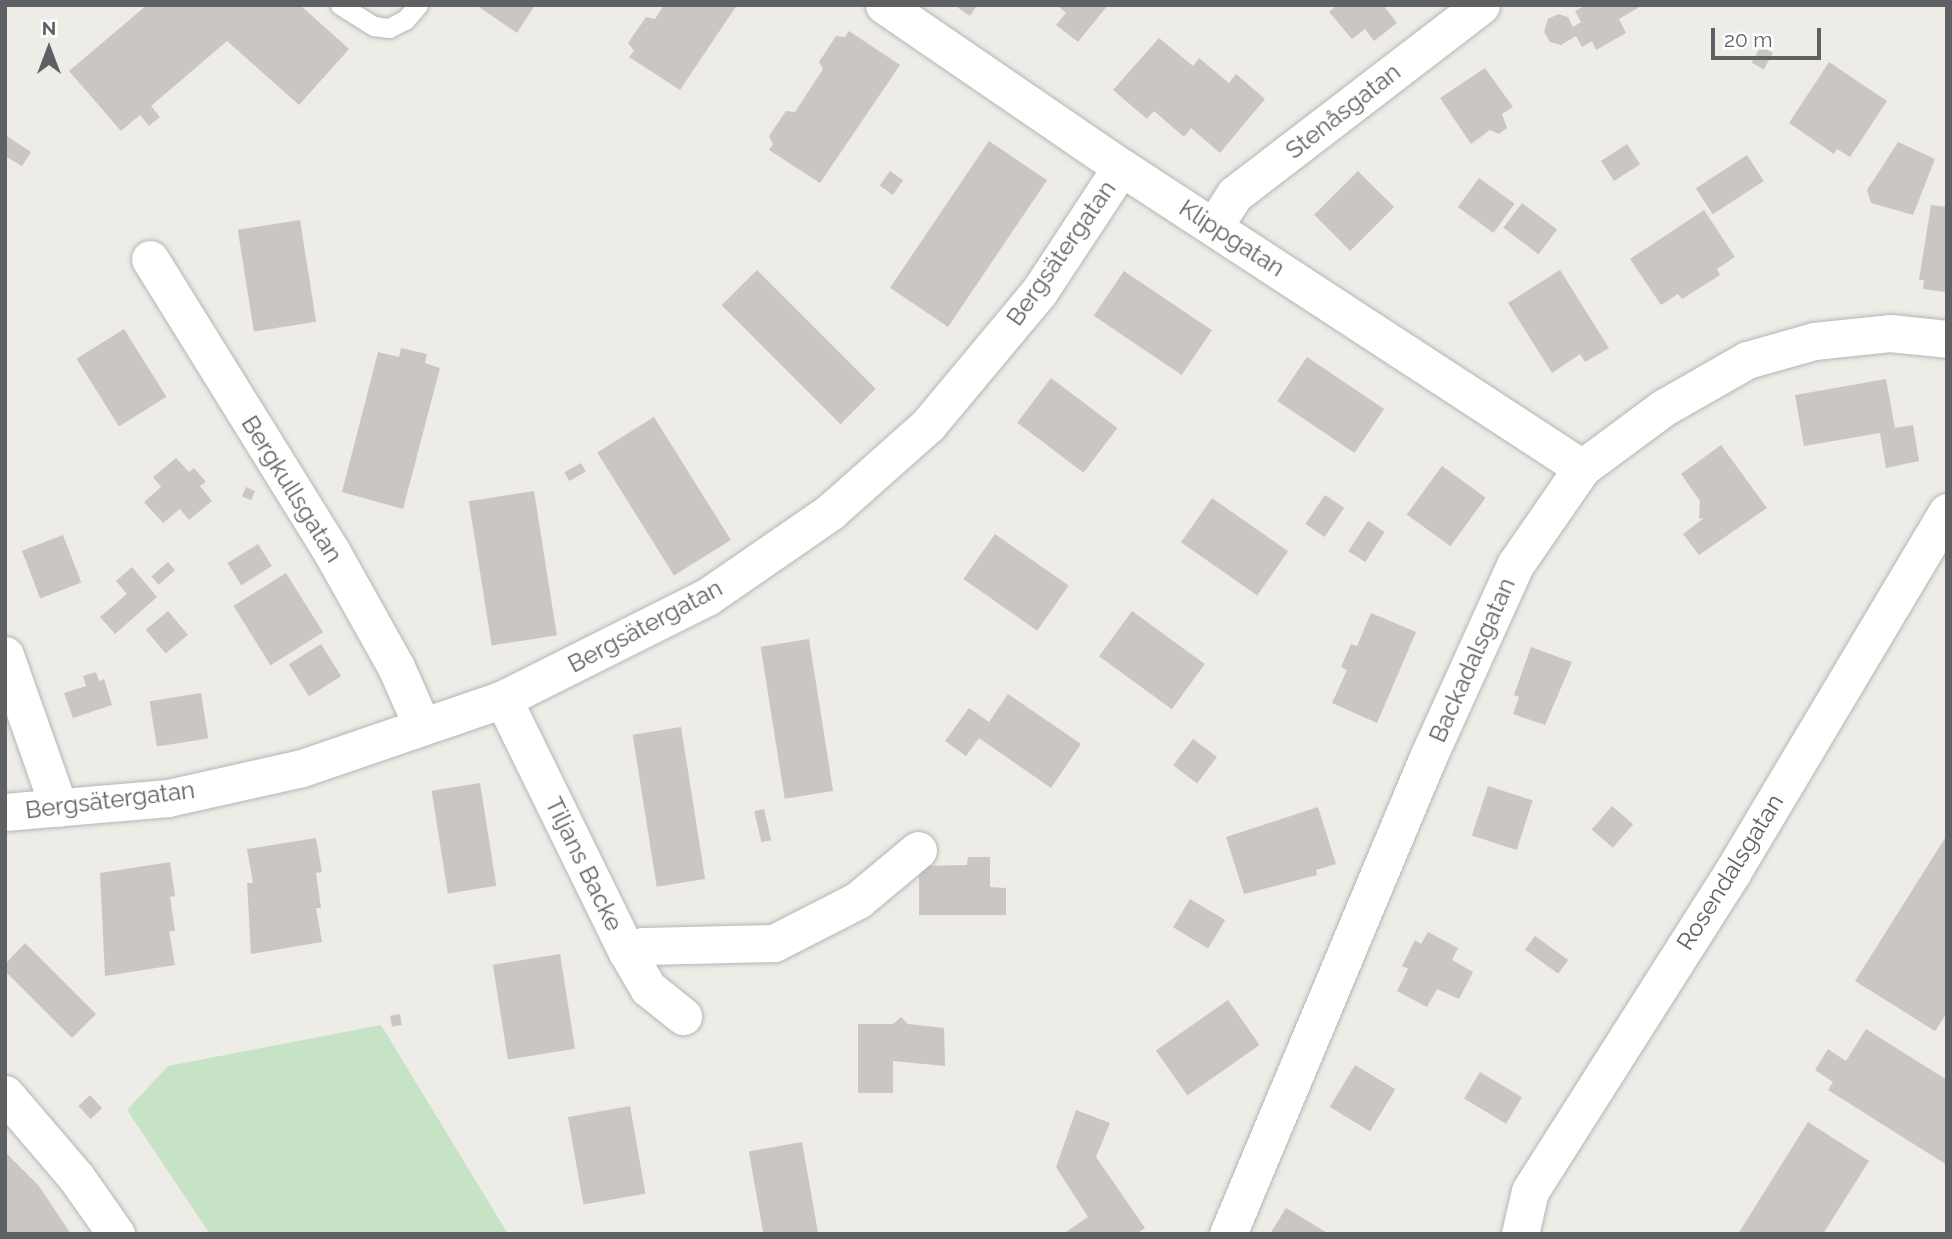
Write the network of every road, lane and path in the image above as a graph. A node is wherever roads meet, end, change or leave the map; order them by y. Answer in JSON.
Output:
{"nodes":[{"id":1,"x":340,"y":5,"type":"edge"},
{"id":2,"x":418,"y":5,"type":"edge"},
{"id":3,"x":884,"y":5,"type":"edge"},
{"id":4,"x":1480,"y":5,"type":"edge"},
{"id":5,"x":1121,"y":167,"type":"junction"},
{"id":6,"x":1214,"y":226,"type":"junction"},
{"id":7,"x":150,"y":259,"type":"dead end"},
{"id":8,"x":1947,"y":340,"type":"edge"},
{"id":9,"x":1583,"y":468,"type":"junction"},
{"id":10,"x":1947,"y":512,"type":"edge"},
{"id":11,"x":5,"y":655,"type":"edge"},
{"id":12,"x":503,"y":699,"type":"junction"},
{"id":13,"x":422,"y":726,"type":"junction"},
{"id":14,"x":59,"y":808,"type":"junction"},
{"id":15,"x":5,"y":812,"type":"edge"},
{"id":16,"x":918,"y":850,"type":"dead end"},
{"id":17,"x":627,"y":952,"type":"junction"},
{"id":18,"x":682,"y":1016,"type":"dead end"},
{"id":19,"x":5,"y":1094,"type":"edge"},
{"id":20,"x":116,"y":1234,"type":"edge"},
{"id":21,"x":1228,"y":1234,"type":"edge"},
{"id":22,"x":1520,"y":1234,"type":"edge"}],
"edges":[{"from":1,"to":2,"type":"lane"},
{"from":3,"to":5,"type":"street","name":"Klippgatan"},
{"from":4,"to":6,"type":"street","name":"Stenåsgatan"},
{"from":5,"to":6,"type":"street","name":"Klippgatan"},
{"from":5,"to":12,"type":"street","name":"Bergsätergatan"},
{"from":6,"to":9,"type":"street","name":"Klippgatan"},
{"from":7,"to":13,"type":"street","name":"Bergkullsgatan"},
{"from":8,"to":9,"type":"street","name":"Backadalsgatan"},
{"from":9,"to":21,"type":"street","name":"Backadalsgatan"},
{"from":10,"to":22,"type":"street","name":"Rosendalsgatan"},
{"from":11,"to":14,"type":"street"},
{"from":12,"to":13,"type":"street","name":"Bergsätergatan"},
{"from":12,"to":17,"type":"street","name":"Tiljans Backe"},
{"from":13,"to":14,"type":"street","name":"Bergsätergatan"},
{"from":14,"to":15,"type":"street","name":"Bergsätergatan"},
{"from":16,"to":17,"type":"street"},
{"from":17,"to":18,"type":"street","name":"Tiljans Backe"},
{"from":19,"to":20,"type":"street"}]}
